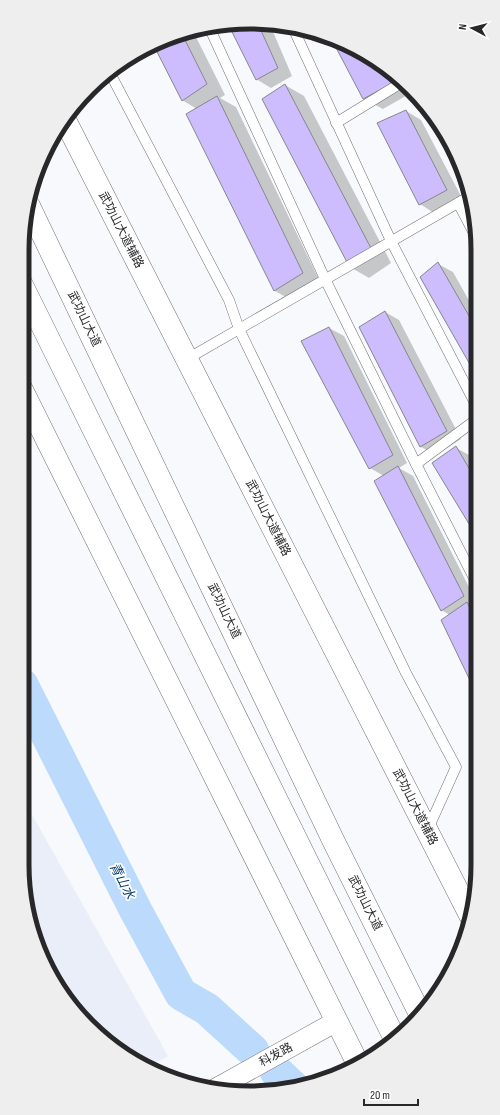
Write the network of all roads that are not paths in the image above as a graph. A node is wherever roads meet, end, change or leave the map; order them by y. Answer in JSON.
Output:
{"nodes":[{"id":1,"x":212,"y":32,"type":"edge"},
{"id":2,"x":296,"y":34,"type":"edge"},
{"id":3,"x":113,"y":77,"type":"edge"},
{"id":4,"x":397,"y":85,"type":"edge"},
{"id":5,"x":336,"y":123,"type":"junction"},
{"id":6,"x":68,"y":125,"type":"edge"},
{"id":7,"x":465,"y":199,"type":"edge"},
{"id":8,"x":458,"y":203,"type":"junction"},
{"id":9,"x":32,"y":213,"type":"edge"},
{"id":10,"x":469,"y":225,"type":"edge"},
{"id":11,"x":391,"y":241,"type":"junction"},
{"id":12,"x":326,"y":279,"type":"junction"},
{"id":13,"x":29,"y":299,"type":"edge"},
{"id":14,"x":239,"y":329,"type":"junction"},
{"id":15,"x":187,"y":360,"type":"junction"},
{"id":16,"x":471,"y":395,"type":"edge"},
{"id":17,"x":29,"y":404,"type":"edge"},
{"id":18,"x":471,"y":423,"type":"edge"},
{"id":19,"x":416,"y":464,"type":"junction"},
{"id":20,"x":471,"y":572,"type":"edge"},
{"id":21,"x":427,"y":830,"type":"junction"},
{"id":22,"x":467,"y":909,"type":"edge"},
{"id":23,"x":418,"y":1009,"type":"edge"},
{"id":24,"x":337,"y":1021,"type":"junction"},
{"id":25,"x":392,"y":1034,"type":"edge"},
{"id":26,"x":355,"y":1059,"type":"edge"},
{"id":27,"x":223,"y":1084,"type":"edge"}],
"edges":[{"from":1,"to":12,"type":"lane"},
{"from":2,"to":5,"type":"lane"},
{"from":3,"to":14,"type":"lane"},
{"from":4,"to":5,"type":"lane"},
{"from":5,"to":11,"type":"lane"},
{"from":6,"to":15,"type":"main road","name":"武功山大道辅路"},
{"from":7,"to":8,"type":"lane"},
{"from":8,"to":10,"type":"lane"},
{"from":8,"to":11,"type":"lane"},
{"from":9,"to":23,"type":"main road","name":"武功山大道"},
{"from":11,"to":12,"type":"lane"},
{"from":11,"to":16,"type":"lane"},
{"from":12,"to":14,"type":"lane"},
{"from":12,"to":19,"type":"lane"},
{"from":13,"to":25,"type":"main road"},
{"from":14,"to":15,"type":"lane"},
{"from":14,"to":21,"type":"lane"},
{"from":15,"to":21,"type":"main road","name":"武功山大道辅路"},
{"from":17,"to":24,"type":"main road"},
{"from":18,"to":19,"type":"lane"},
{"from":19,"to":20,"type":"lane"},
{"from":21,"to":22,"type":"main road","name":"武功山大道辅路"},
{"from":24,"to":26,"type":"main road"},
{"from":24,"to":27,"type":"street","name":"科发路"}]}
